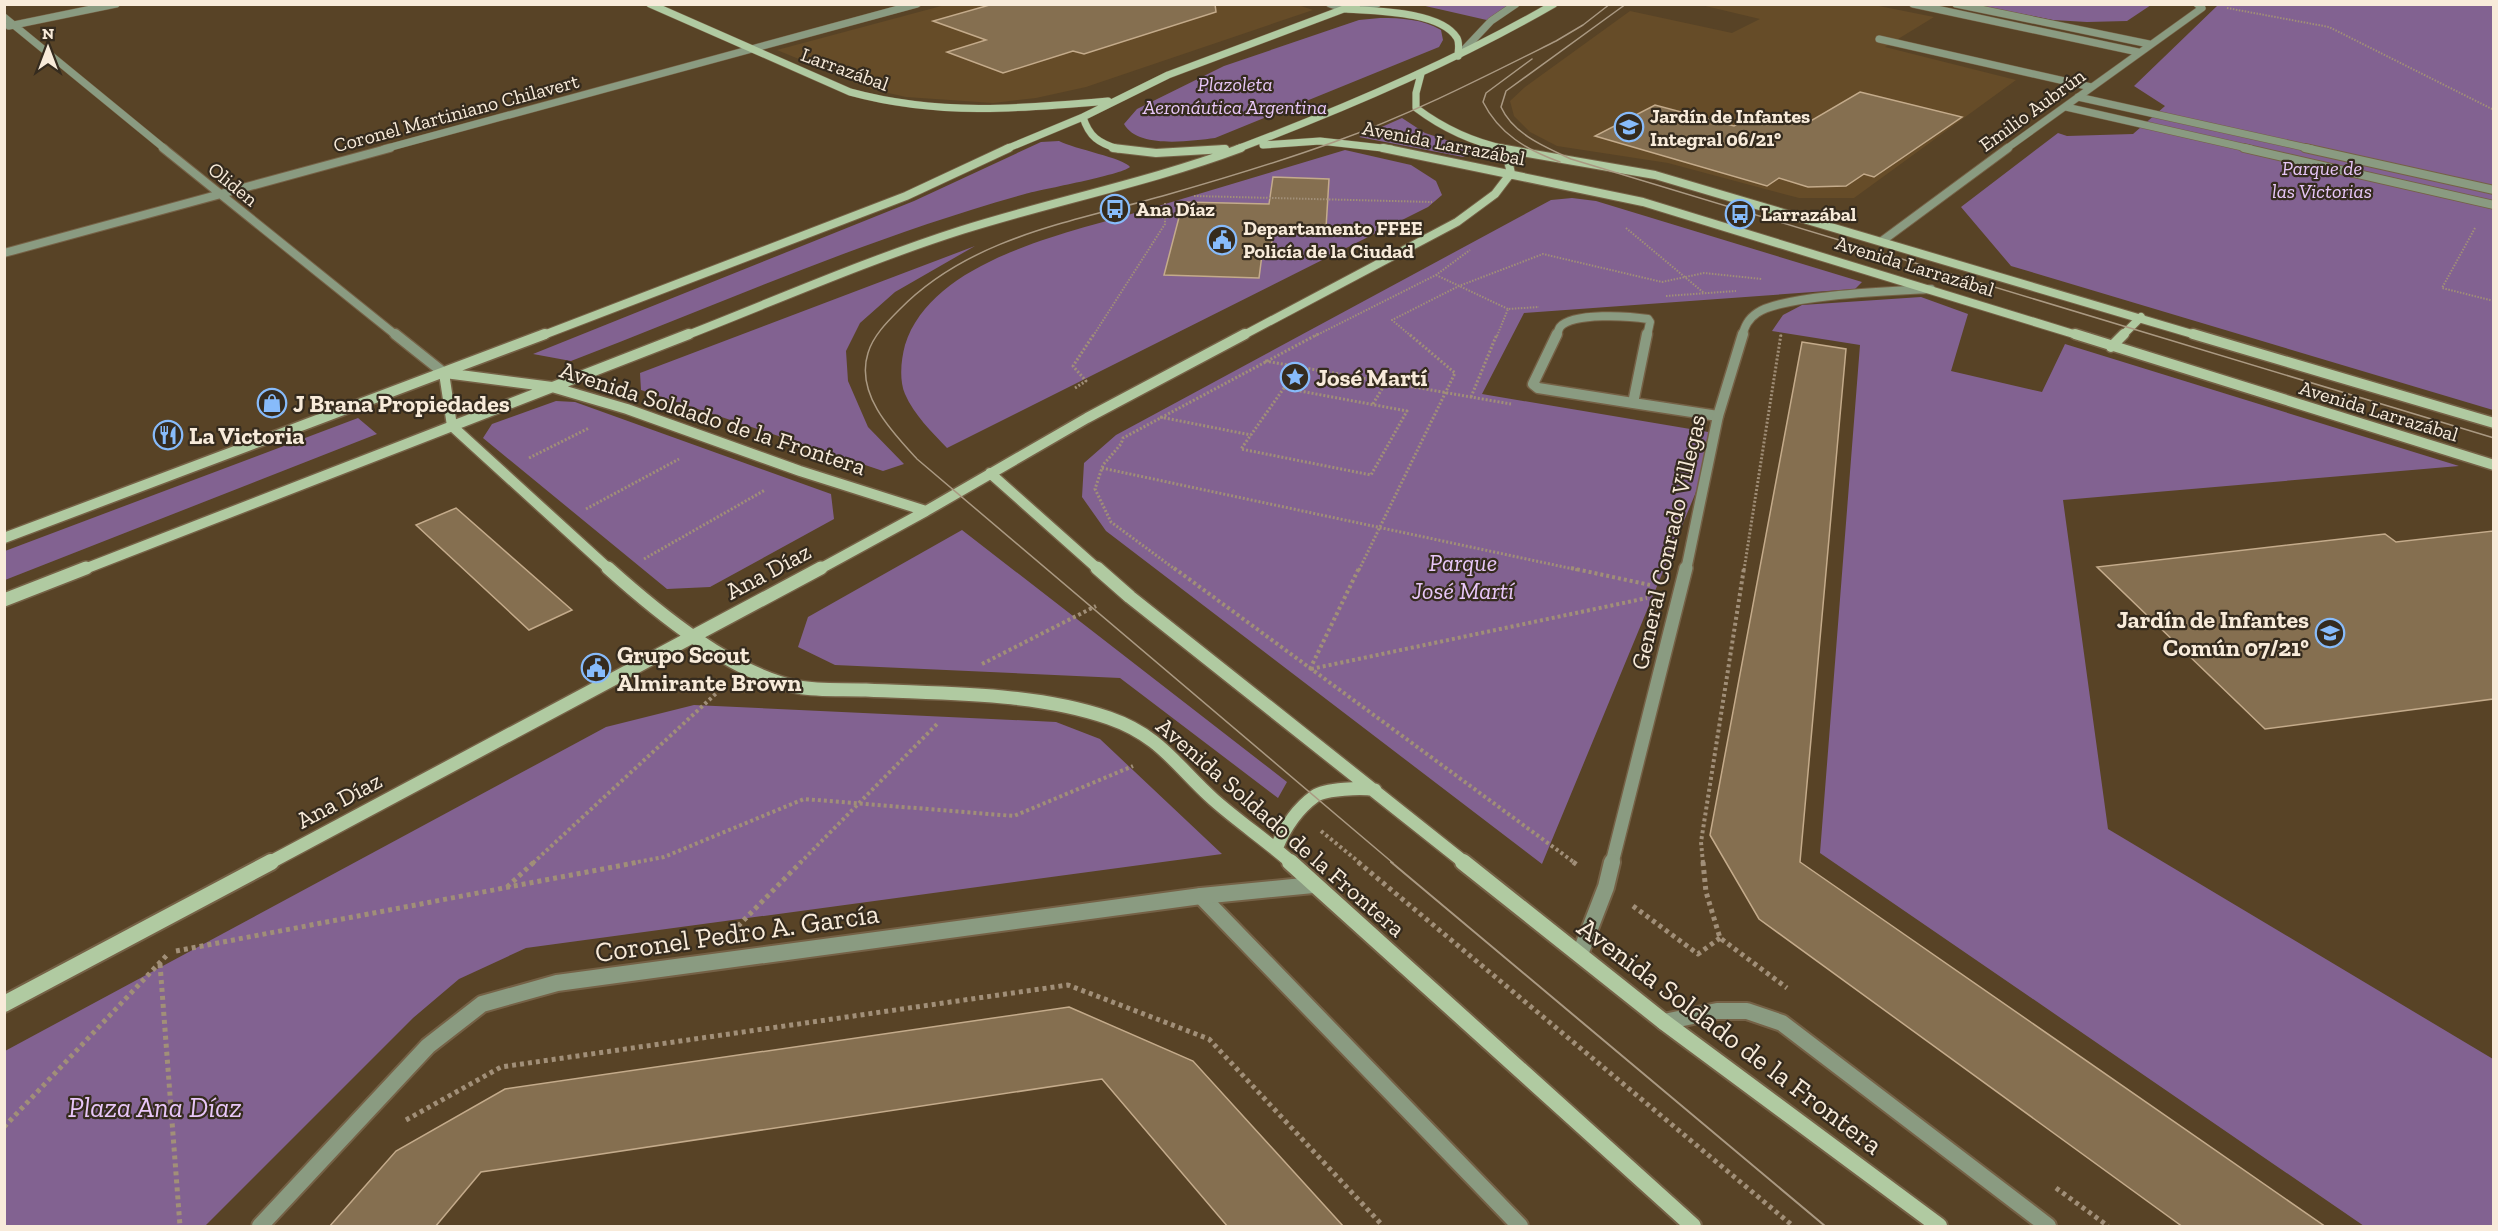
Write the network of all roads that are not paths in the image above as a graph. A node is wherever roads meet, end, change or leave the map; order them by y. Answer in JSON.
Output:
{"nodes":[{"id":1,"x":116,"y":4,"type":"edge"},
{"id":2,"x":650,"y":4,"type":"edge"},
{"id":3,"x":917,"y":4,"type":"edge"},
{"id":4,"x":1330,"y":4,"type":"edge"},
{"id":5,"x":1357,"y":4,"type":"edge"},
{"id":6,"x":1377,"y":4,"type":"edge"},
{"id":7,"x":1515,"y":4,"type":"edge"},
{"id":8,"x":1554,"y":4,"type":"edge"},
{"id":9,"x":1913,"y":4,"type":"edge"},
{"id":10,"x":1956,"y":4,"type":"edge"},
{"id":11,"x":2200,"y":6,"type":"edge"},
{"id":12,"x":1345,"y":9,"type":"junction"},
{"id":13,"x":4,"y":17,"type":"edge"},
{"id":14,"x":14,"y":24,"type":"junction"},
{"id":15,"x":4,"y":26,"type":"edge"},
{"id":16,"x":1879,"y":39,"type":"dead end"},
{"id":17,"x":2149,"y":44,"type":"junction"},
{"id":18,"x":751,"y":50,"type":"junction"},
{"id":19,"x":2139,"y":51,"type":"junction"},
{"id":20,"x":1458,"y":56,"type":"junction"},
{"id":21,"x":1422,"y":74,"type":"junction"},
{"id":22,"x":2091,"y":87,"type":"junction"},
{"id":23,"x":2078,"y":97,"type":"junction"},
{"id":24,"x":1113,"y":101,"type":"junction"},
{"id":25,"x":2066,"y":107,"type":"junction"},
{"id":26,"x":1083,"y":117,"type":"junction"},
{"id":27,"x":1245,"y":147,"type":"junction"},
{"id":28,"x":1497,"y":148,"type":"junction"},
{"id":29,"x":1512,"y":173,"type":"junction"},
{"id":30,"x":2493,"y":190,"type":"edge"},
{"id":31,"x":219,"y":194,"type":"junction"},
{"id":32,"x":2493,"y":205,"type":"edge"},
{"id":33,"x":1882,"y":241,"type":"junction"},
{"id":34,"x":4,"y":253,"type":"edge"},
{"id":35,"x":1931,"y":289,"type":"junction"},
{"id":36,"x":2141,"y":317,"type":"junction"},
{"id":37,"x":2111,"y":347,"type":"junction"},
{"id":38,"x":444,"y":373,"type":"junction"},
{"id":39,"x":552,"y":387,"type":"junction"},
{"id":40,"x":1634,"y":403,"type":"junction"},
{"id":41,"x":1718,"y":416,"type":"junction"},
{"id":42,"x":2493,"y":423,"type":"edge"},
{"id":43,"x":452,"y":426,"type":"junction"},
{"id":44,"x":2493,"y":465,"type":"edge"},
{"id":45,"x":990,"y":473,"type":"junction"},
{"id":46,"x":926,"y":512,"type":"junction"},
{"id":47,"x":4,"y":538,"type":"edge"},
{"id":48,"x":4,"y":600,"type":"edge"},
{"id":49,"x":694,"y":637,"type":"junction"},
{"id":50,"x":1376,"y":790,"type":"junction"},
{"id":51,"x":1276,"y":849,"type":"junction"},
{"id":52,"x":1313,"y":885,"type":"junction"},
{"id":53,"x":1201,"y":896,"type":"junction"},
{"id":54,"x":1580,"y":954,"type":"junction"},
{"id":55,"x":4,"y":1004,"type":"edge"},
{"id":56,"x":1664,"y":1022,"type":"junction"},
{"id":57,"x":260,"y":1227,"type":"edge"},
{"id":58,"x":1521,"y":1227,"type":"edge"},
{"id":59,"x":1693,"y":1227,"type":"edge"},
{"id":60,"x":1939,"y":1227,"type":"edge"},
{"id":61,"x":2048,"y":1227,"type":"edge"}],
"edges":[{"from":1,"to":14,"type":"street"},
{"from":2,"to":18,"type":"main road","name":"Larrazábal"},
{"from":3,"to":18,"type":"street","name":"Coronel Martiniano Chilavert"},
{"from":4,"to":12,"type":"street"},
{"from":5,"to":12,"type":"main road"},
{"from":6,"to":12,"type":"street"},
{"from":7,"to":20,"type":"street"},
{"from":8,"to":20,"type":"main road"},
{"from":9,"to":19,"type":"street"},
{"from":10,"to":17,"type":"street"},
{"from":11,"to":17,"type":"street","name":"Emilio Aubrún"},
{"from":12,"to":20,"type":"main road"},
{"from":12,"to":24,"type":"main road"},
{"from":13,"to":14,"type":"street","name":"Oliden"},
{"from":14,"to":15,"type":"street"},
{"from":14,"to":31,"type":"street","name":"Oliden"},
{"from":16,"to":22,"type":"street"},
{"from":17,"to":19,"type":"street","name":"Emilio Aubrún"},
{"from":18,"to":24,"type":"main road","name":"Larrazábal"},
{"from":18,"to":31,"type":"street","name":"Coronel Martiniano Chilavert"},
{"from":19,"to":22,"type":"street","name":"Emilio Aubrún"},
{"from":20,"to":21,"type":"main road"},
{"from":21,"to":27,"type":"main road"},
{"from":21,"to":28,"type":"main road","name":"Avenida Larrazábal"},
{"from":22,"to":23,"type":"street","name":"Emilio Aubrún"},
{"from":23,"to":25,"type":"street","name":"Emilio Aubrún"},
{"from":23,"to":30,"type":"street"},
{"from":24,"to":26,"type":"main road"},
{"from":25,"to":32,"type":"street"},
{"from":25,"to":33,"type":"street","name":"Emilio Aubrún"},
{"from":26,"to":27,"type":"main road"},
{"from":26,"to":38,"type":"main road"},
{"from":27,"to":29,"type":"main road","name":"Avenida Larrazábal"},
{"from":27,"to":39,"type":"main road"},
{"from":28,"to":29,"type":"main road"},
{"from":28,"to":33,"type":"main road","name":"Avenida Larrazábal"},
{"from":29,"to":35,"type":"main road","name":"Avenida Larrazábal"},
{"from":29,"to":45,"type":"main road","name":"Ana Díaz"},
{"from":31,"to":34,"type":"street","name":"Coronel Martiniano Chilavert"},
{"from":31,"to":38,"type":"street","name":"Oliden"},
{"from":33,"to":36,"type":"main road","name":"Avenida Larrazábal"},
{"from":35,"to":37,"type":"main road","name":"Avenida Larrazábal"},
{"from":35,"to":41,"type":"street","name":"General Conrado Villegas"},
{"from":36,"to":37,"type":"main road"},
{"from":36,"to":42,"type":"main road","name":"Avenida Larrazábal"},
{"from":37,"to":44,"type":"main road","name":"Avenida Larrazábal"},
{"from":38,"to":39,"type":"main road","name":"Avenida Soldado de la Frontera"},
{"from":38,"to":43,"type":"main road"},
{"from":38,"to":47,"type":"main road"},
{"from":39,"to":43,"type":"main road"},
{"from":39,"to":46,"type":"main road","name":"Avenida Soldado de la Frontera"},
{"from":40,"to":40,"type":"street"},
{"from":40,"to":41,"type":"street"},
{"from":41,"to":54,"type":"street","name":"General Conrado Villegas"},
{"from":43,"to":48,"type":"main road"},
{"from":43,"to":49,"type":"main road","name":"Avenida Soldado de la Frontera"},
{"from":45,"to":46,"type":"main road","name":"Ana Díaz"},
{"from":45,"to":50,"type":"main road","name":"Avenida Soldado de la Frontera"},
{"from":46,"to":49,"type":"main road","name":"Ana Díaz"},
{"from":49,"to":51,"type":"main road","name":"Avenida Soldado de la Frontera"},
{"from":49,"to":55,"type":"main road","name":"Ana Díaz"},
{"from":50,"to":51,"type":"main road"},
{"from":50,"to":54,"type":"main road","name":"Avenida Soldado de la Frontera"},
{"from":51,"to":52,"type":"main road","name":"Avenida Soldado de la Frontera"},
{"from":52,"to":53,"type":"street","name":"Coronel Pedro A. García"},
{"from":52,"to":59,"type":"main road","name":"Avenida Soldado de la Frontera"},
{"from":53,"to":57,"type":"street","name":"Coronel Pedro A. García"},
{"from":53,"to":58,"type":"street"},
{"from":54,"to":56,"type":"main road","name":"Avenida Soldado de la Frontera"},
{"from":56,"to":60,"type":"main road","name":"Avenida Soldado de la Frontera"},
{"from":56,"to":61,"type":"street"}]}
